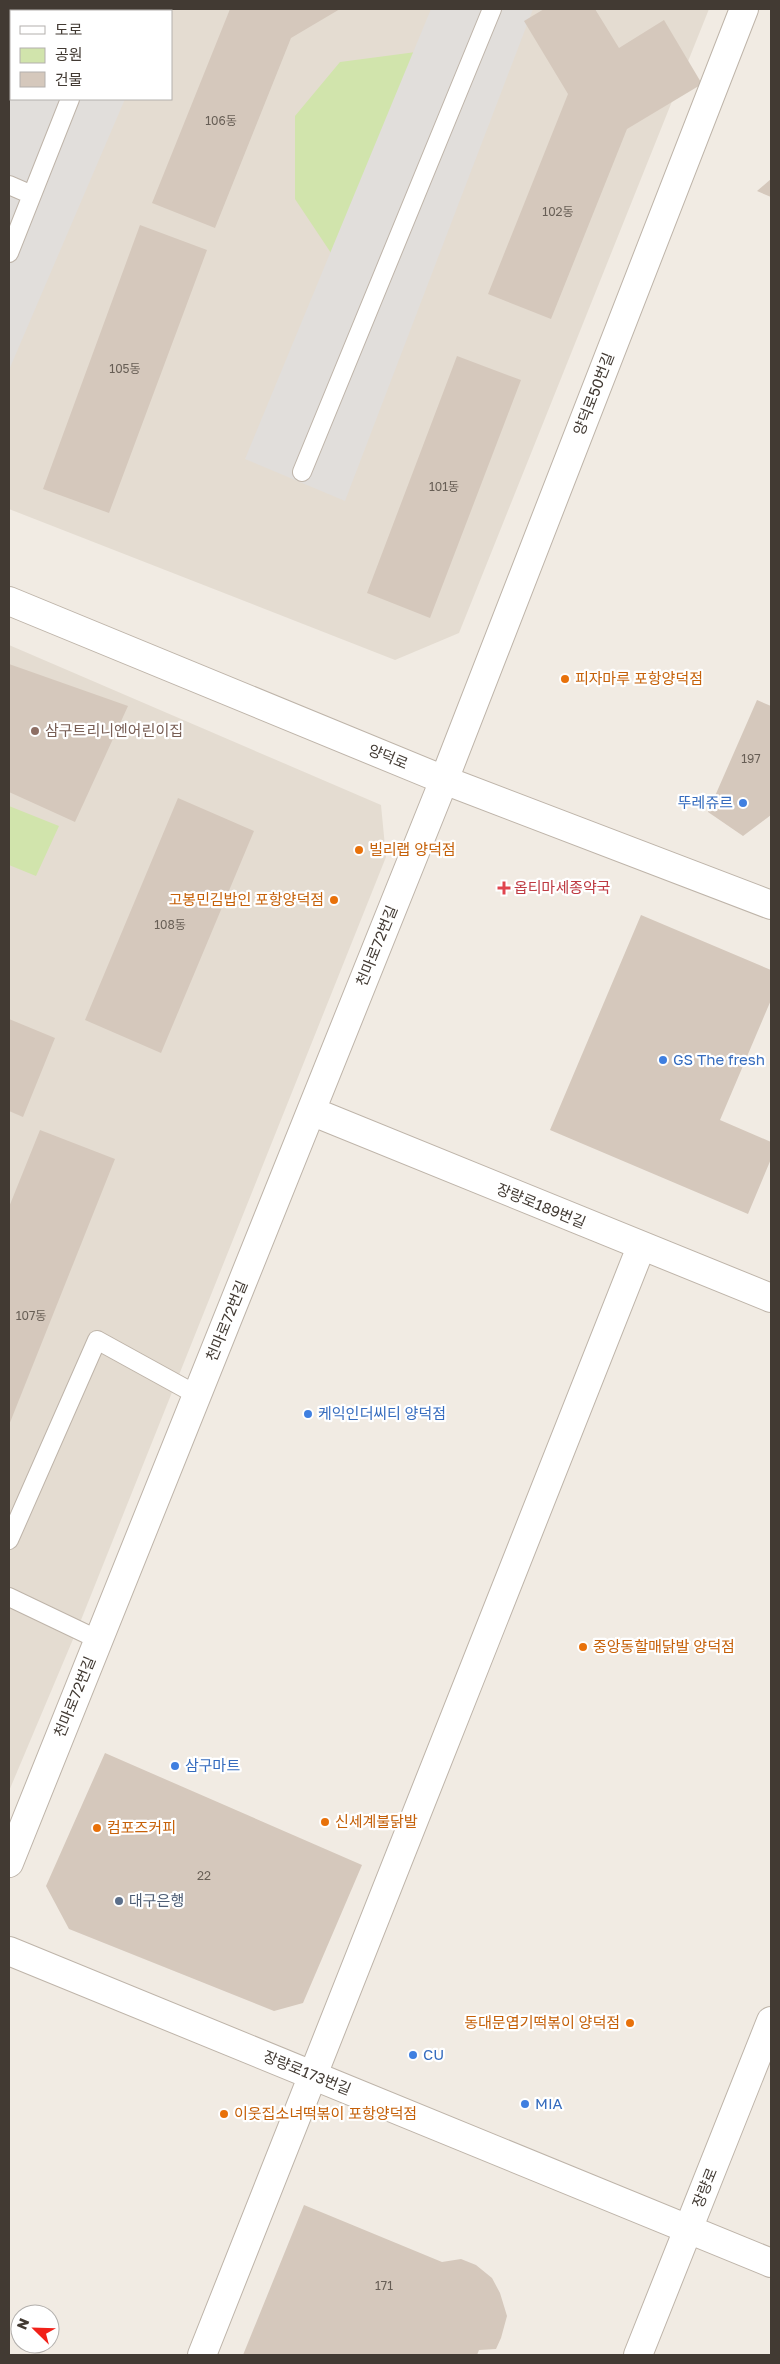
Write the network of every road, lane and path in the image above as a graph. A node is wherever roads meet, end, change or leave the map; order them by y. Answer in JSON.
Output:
{"nodes":[{"id":1,"x":492,"y":9,"type":"edge"},
{"id":2,"x":744,"y":9,"type":"edge"},
{"id":3,"x":70,"y":100,"type":"edge"},
{"id":4,"x":9,"y":186,"type":"edge"},
{"id":5,"x":32,"y":195,"type":"junction"},
{"id":6,"x":9,"y":253,"type":"edge"},
{"id":7,"x":302,"y":472,"type":"dead end"},
{"id":8,"x":9,"y":601,"type":"edge"},
{"id":9,"x":444,"y":780,"type":"junction"},
{"id":10,"x":771,"y":905,"type":"edge"},
{"id":11,"x":311,"y":1111,"type":"junction"},
{"id":12,"x":642,"y":1247,"type":"junction"},
{"id":13,"x":771,"y":1298,"type":"edge"},
{"id":14,"x":197,"y":1395,"type":"junction"},
{"id":15,"x":9,"y":1540,"type":"edge"},
{"id":16,"x":9,"y":1597,"type":"edge"},
{"id":17,"x":98,"y":1640,"type":"junction"},
{"id":18,"x":9,"y":1863,"type":"edge"},
{"id":19,"x":9,"y":1951,"type":"edge"},
{"id":20,"x":771,"y":2021,"type":"edge"},
{"id":21,"x":313,"y":2076,"type":"junction"},
{"id":22,"x":688,"y":2230,"type":"junction"},
{"id":23,"x":771,"y":2263,"type":"edge"},
{"id":24,"x":202,"y":2355,"type":"edge"},
{"id":25,"x":638,"y":2355,"type":"edge"}],
"edges":[{"from":1,"to":7,"type":"lane"},
{"from":2,"to":9,"type":"street","name":"양덕로50번길"},
{"from":3,"to":5,"type":"lane"},
{"from":4,"to":5,"type":"lane"},
{"from":5,"to":6,"type":"lane"},
{"from":8,"to":9,"type":"street","name":"양덕로"},
{"from":9,"to":10,"type":"street","name":"양덕로"},
{"from":9,"to":11,"type":"street","name":"천마로72번길"},
{"from":11,"to":12,"type":"street","name":"장량로189번길"},
{"from":11,"to":14,"type":"street","name":"천마로72번길"},
{"from":12,"to":13,"type":"street","name":"장량로189번길"},
{"from":12,"to":21,"type":"street"},
{"from":14,"to":15,"type":"lane"},
{"from":14,"to":17,"type":"street","name":"천마로72번길"},
{"from":16,"to":17,"type":"lane"},
{"from":17,"to":18,"type":"street","name":"천마로72번길"},
{"from":19,"to":21,"type":"street","name":"장량로173번길"},
{"from":20,"to":22,"type":"street","name":"장량로"},
{"from":21,"to":22,"type":"street","name":"장량로173번길"},
{"from":21,"to":24,"type":"street"},
{"from":22,"to":23,"type":"street","name":"장량로173번길"},
{"from":22,"to":25,"type":"street","name":"장량로"}]}
